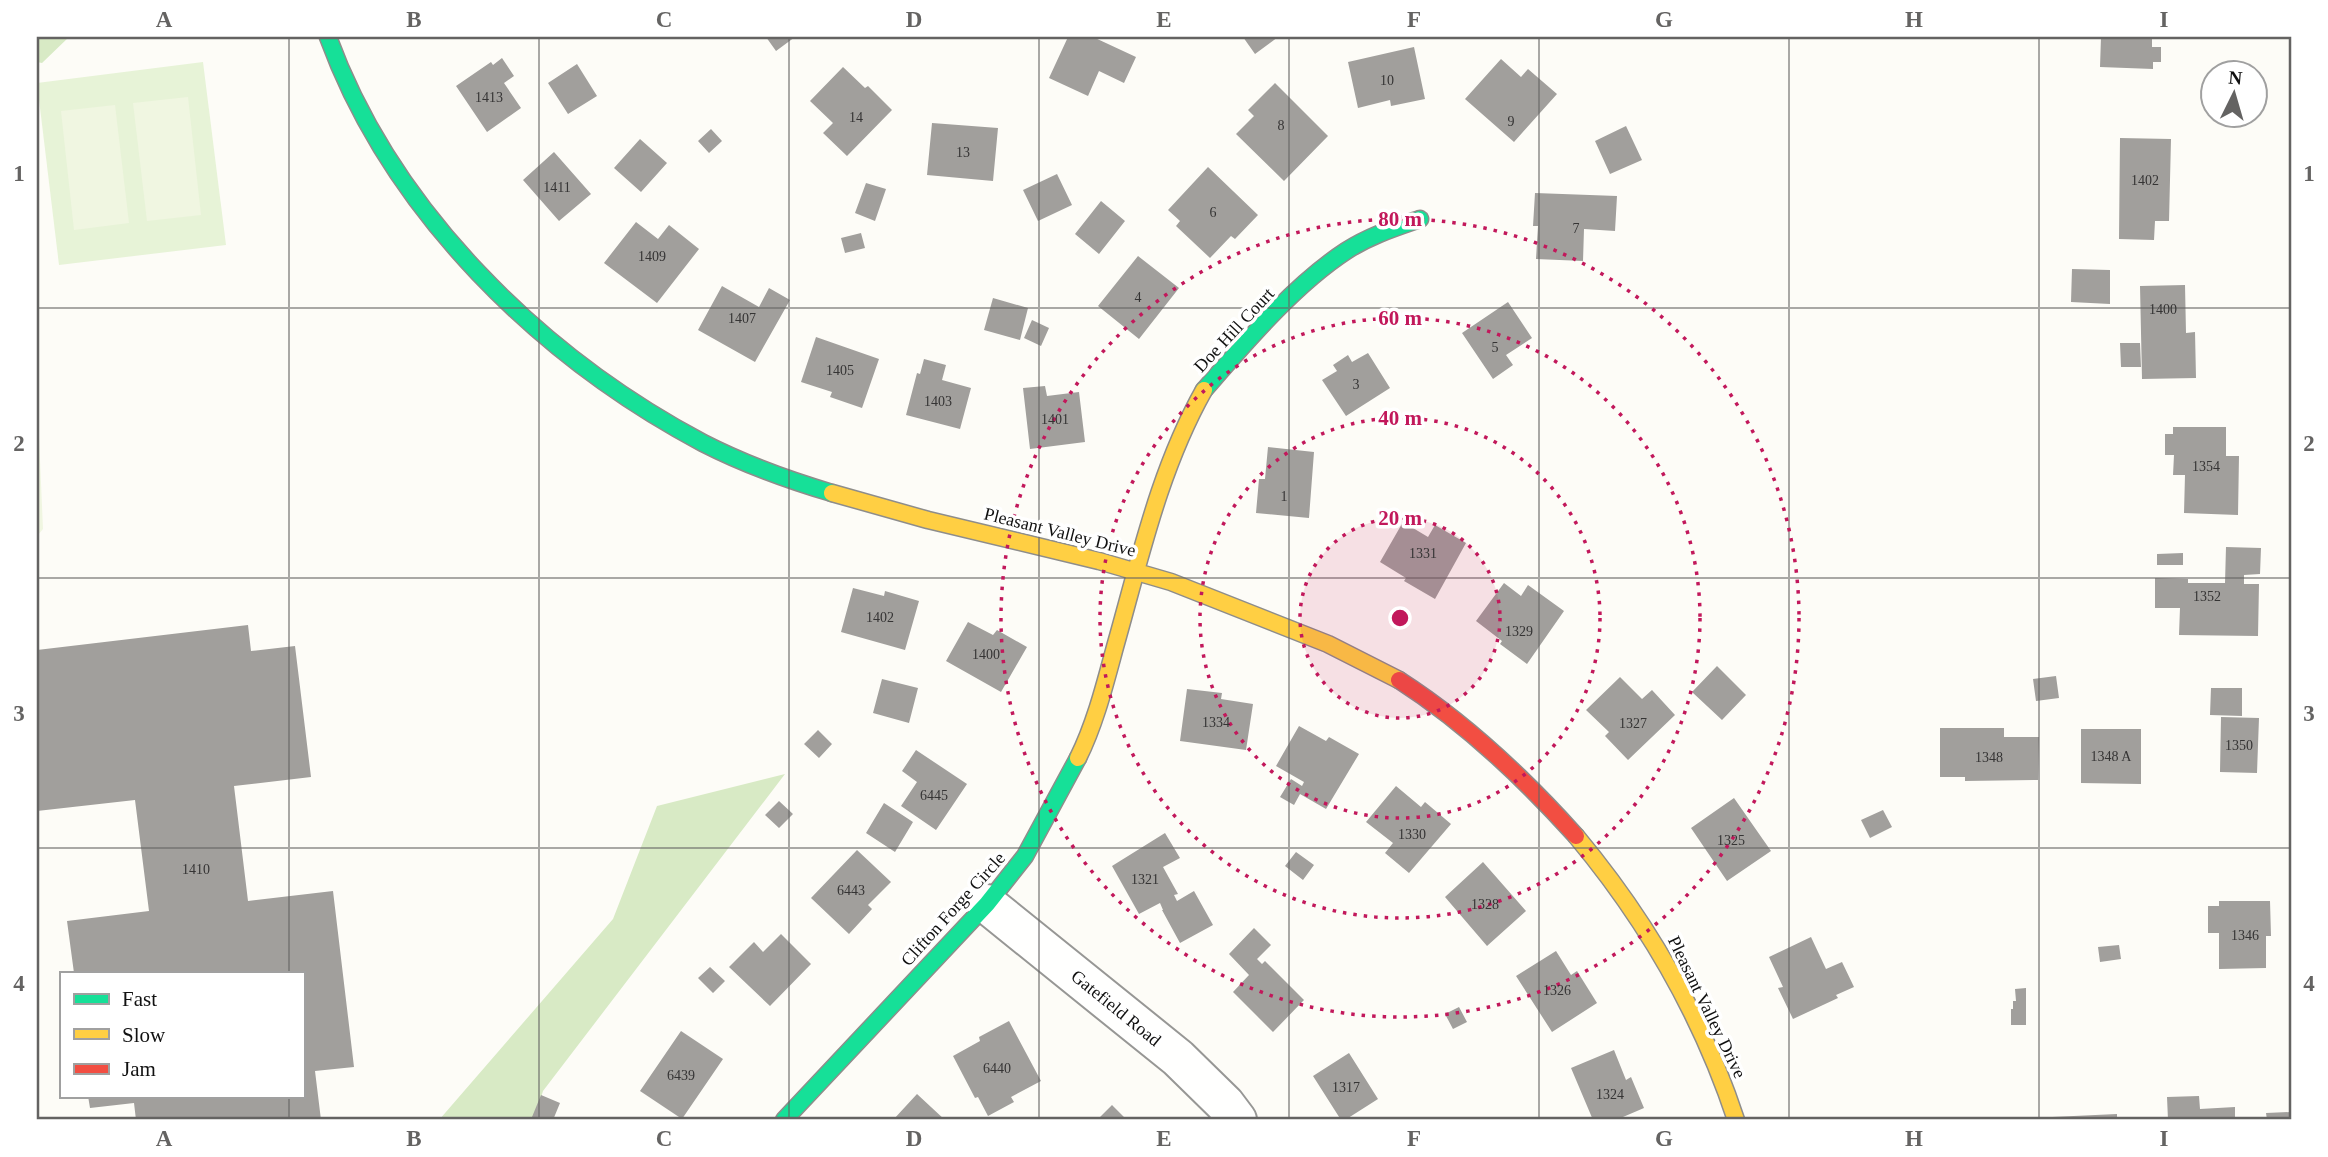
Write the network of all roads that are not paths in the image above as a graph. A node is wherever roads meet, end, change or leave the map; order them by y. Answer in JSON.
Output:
{"nodes":[{"id":1,"x":328,"y":37,"type":"edge"},
{"id":2,"x":1420,"y":219,"type":"dead end"},
{"id":3,"x":1137,"y":571,"type":"junction"},
{"id":4,"x":987,"y":904,"type":"junction"},
{"id":5,"x":784,"y":1120,"type":"edge"},
{"id":6,"x":1237,"y":1120,"type":"edge"},
{"id":7,"x":1736,"y":1120,"type":"edge"}],
"edges":[{"from":1,"to":3,"type":"street","name":"Pleasant Valley Drive"},
{"from":2,"to":3,"type":"street","name":"Doe Hill Court"},
{"from":3,"to":4,"type":"street","name":"Clifton Forge Circle"},
{"from":3,"to":7,"type":"street","name":"Pleasant Valley Drive"},
{"from":4,"to":5,"type":"street","name":"Clifton Forge Circle"},
{"from":4,"to":6,"type":"street","name":"Gatefield Road"}]}
